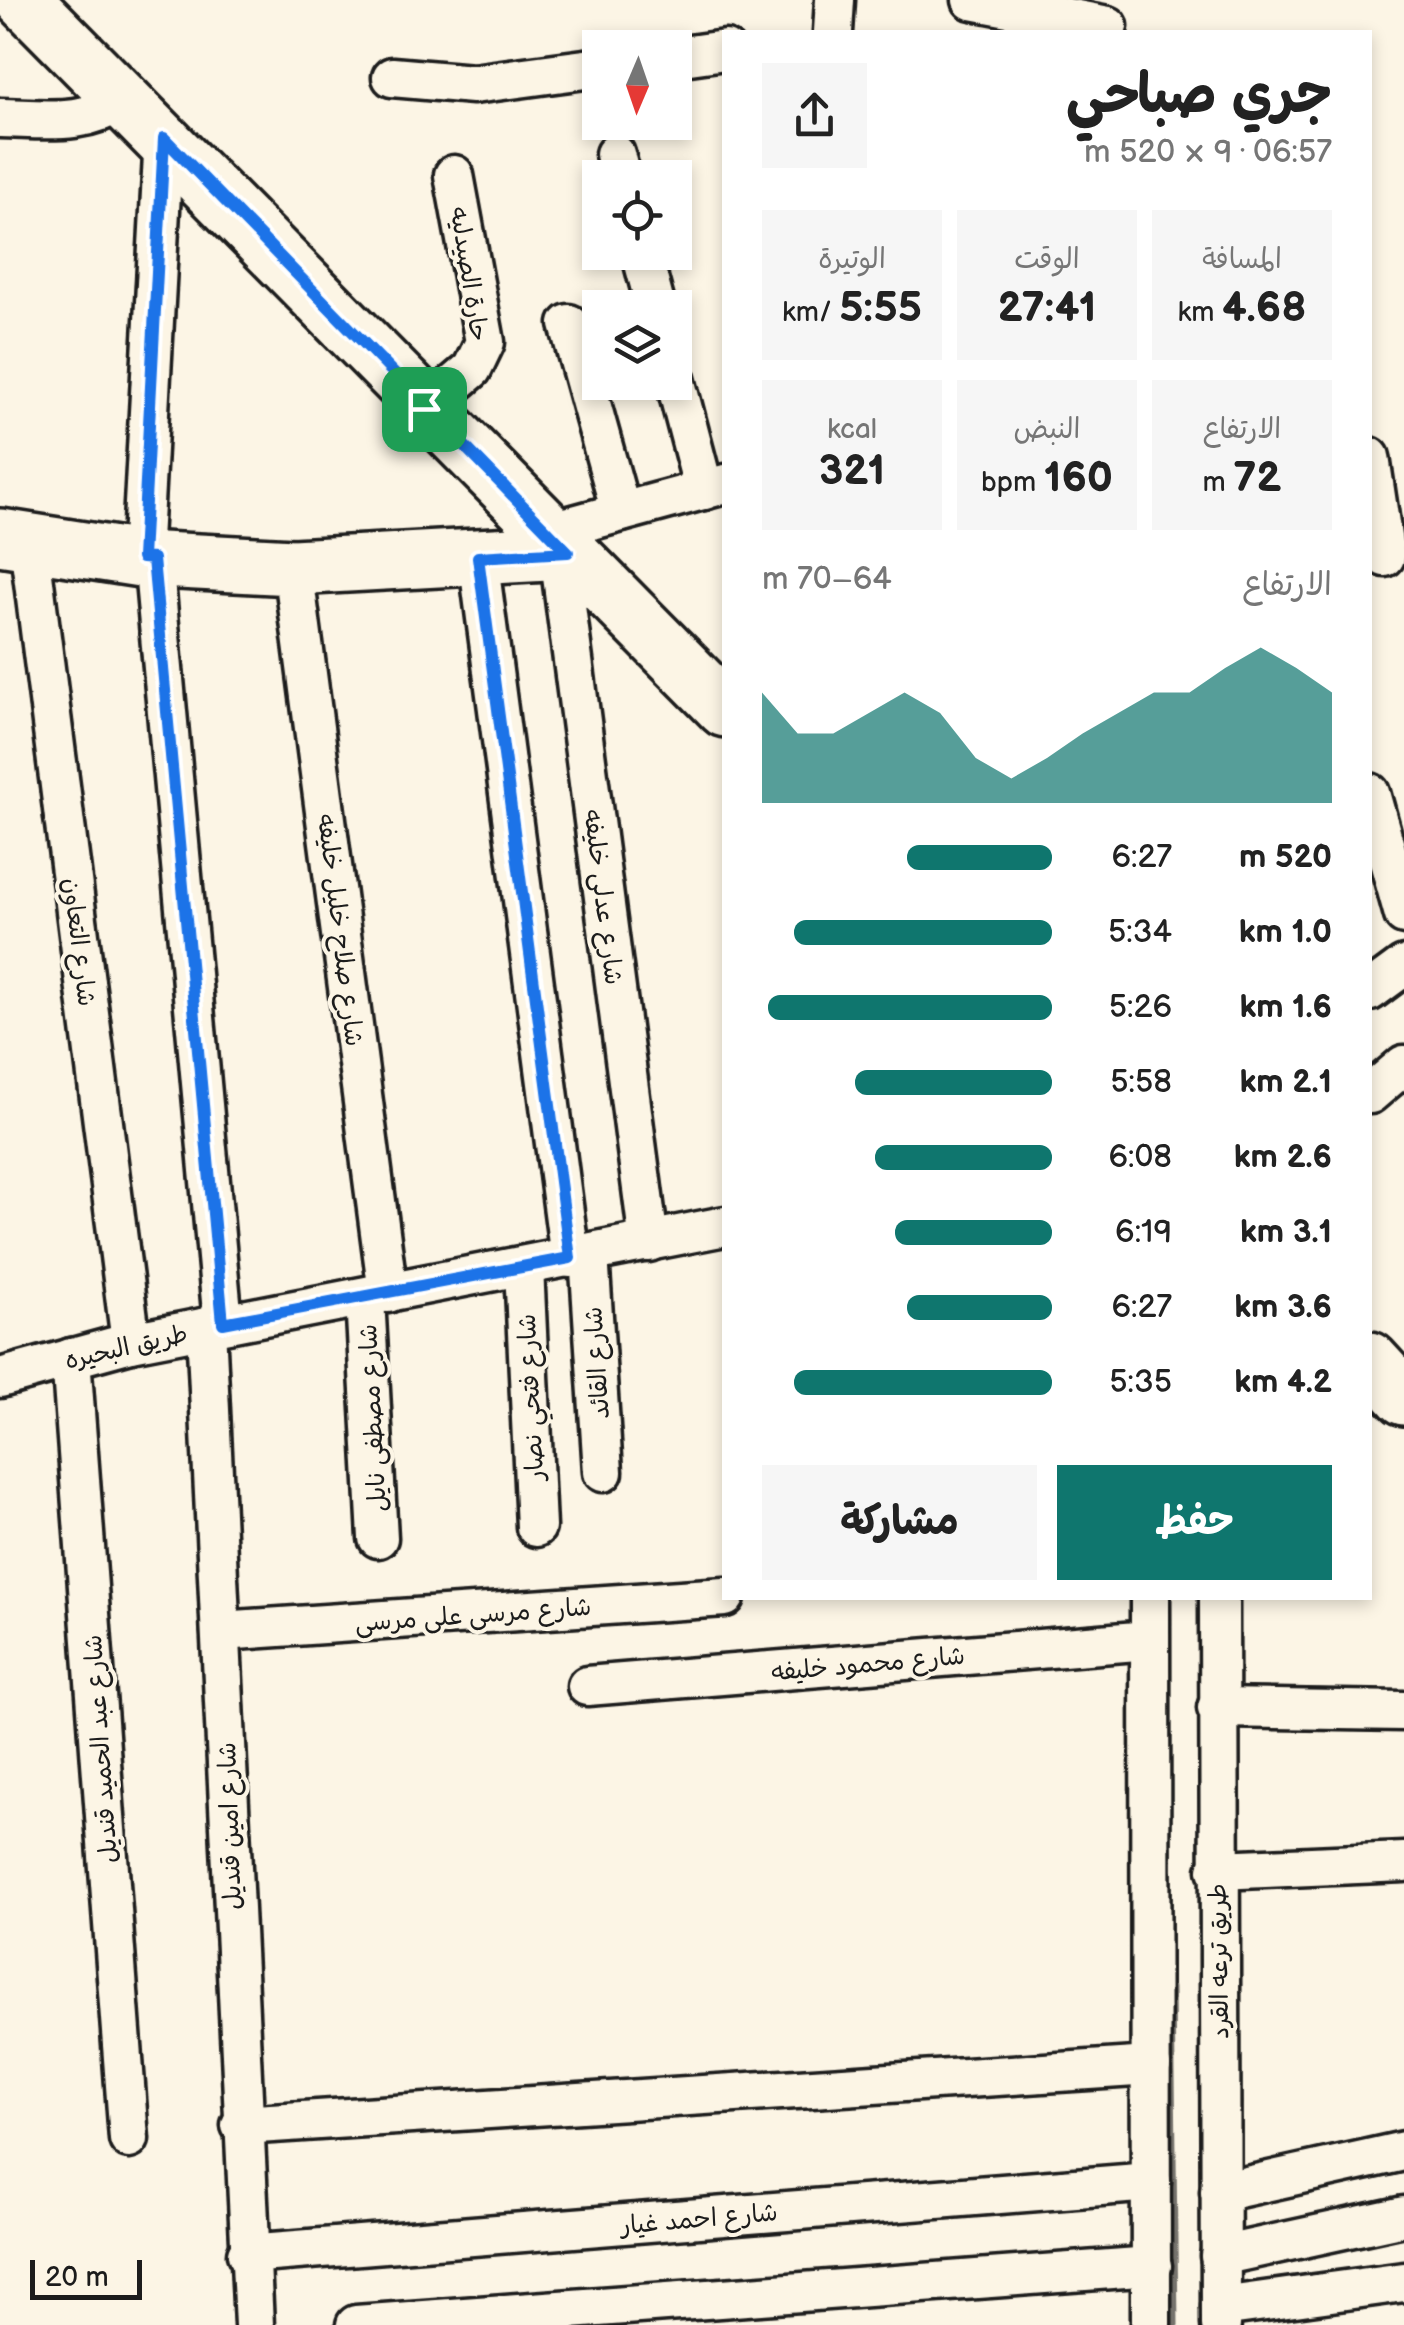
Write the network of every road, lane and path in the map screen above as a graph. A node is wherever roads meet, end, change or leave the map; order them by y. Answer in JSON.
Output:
{"nodes":[{"id":1,"x":24,"y":0,"type":"edge"},
{"id":2,"x":834,"y":0,"type":"edge"},
{"id":3,"x":972,"y":0,"type":"edge"},
{"id":4,"x":1108,"y":26,"type":"dead end"},
{"id":5,"x":833,"y":30,"type":"edge"},
{"id":6,"x":722,"y":50,"type":"edge"},
{"id":7,"x":692,"y":55,"type":"edge"},
{"id":8,"x":582,"y":69,"type":"edge"},
{"id":9,"x":392,"y":77,"type":"dead end"},
{"id":10,"x":125,"y":99,"type":"junction"},
{"id":11,"x":0,"y":118,"type":"edge"},
{"id":12,"x":164,"y":138,"type":"junction"},
{"id":13,"x":454,"y":175,"type":"dead end"},
{"id":14,"x":569,"y":324,"type":"dead end"},
{"id":15,"x":682,"y":400,"type":"edge"},
{"id":16,"x":424,"y":409,"type":"junction"},
{"id":17,"x":1372,"y":469,"type":"edge"},
{"id":18,"x":715,"y":487,"type":"edge"},
{"id":19,"x":620,"y":512,"type":"junction"},
{"id":20,"x":15,"y":540,"type":"edge"},
{"id":21,"x":558,"y":546,"type":"junction"},
{"id":22,"x":1386,"y":556,"type":"edge"},
{"id":23,"x":478,"y":557,"type":"junction"},
{"id":24,"x":147,"y":559,"type":"junction"},
{"id":25,"x":293,"y":567,"type":"junction"},
{"id":26,"x":722,"y":706,"type":"edge"},
{"id":27,"x":1372,"y":800,"type":"edge"},
{"id":28,"x":1404,"y":915,"type":"edge"},
{"id":29,"x":1404,"y":966,"type":"edge"},
{"id":30,"x":1372,"y":990,"type":"edge"},
{"id":31,"x":1404,"y":1066,"type":"edge"},
{"id":32,"x":1372,"y":1092,"type":"edge"},
{"id":33,"x":722,"y":1227,"type":"edge"},
{"id":34,"x":649,"y":1242,"type":"junction"},
{"id":35,"x":580,"y":1256,"type":"junction"},
{"id":36,"x":524,"y":1267,"type":"junction"},
{"id":37,"x":377,"y":1296,"type":"junction"},
{"id":38,"x":214,"y":1325,"type":"junction"},
{"id":39,"x":132,"y":1342,"type":"junction"},
{"id":40,"x":72,"y":1358,"type":"junction"},
{"id":41,"x":1372,"y":1362,"type":"edge"},
{"id":42,"x":0,"y":1378,"type":"edge"},
{"id":43,"x":1404,"y":1397,"type":"edge"},
{"id":44,"x":603,"y":1472,"type":"dead end"},
{"id":45,"x":536,"y":1526,"type":"dead end"},
{"id":46,"x":378,"y":1538,"type":"dead end"},
{"id":47,"x":722,"y":1596,"type":"edge"},
{"id":48,"x":1150,"y":1600,"type":"edge"},
{"id":49,"x":1220,"y":1600,"type":"edge"},
{"id":50,"x":221,"y":1631,"type":"junction"},
{"id":51,"x":1149,"y":1640,"type":"junction"},
{"id":52,"x":587,"y":1686,"type":"dead end"},
{"id":53,"x":1217,"y":1708,"type":"junction"},
{"id":54,"x":1404,"y":1712,"type":"edge"},
{"id":55,"x":1404,"y":1862,"type":"edge"},
{"id":56,"x":1217,"y":1870,"type":"junction"},
{"id":57,"x":1151,"y":2066,"type":"junction"},
{"id":58,"x":241,"y":2124,"type":"junction"},
{"id":59,"x":130,"y":2139,"type":"dead end"},
{"id":60,"x":1404,"y":2151,"type":"edge"},
{"id":61,"x":1152,"y":2182,"type":"junction"},
{"id":62,"x":1220,"y":2192,"type":"junction"},
{"id":63,"x":1404,"y":2216,"type":"edge"},
{"id":64,"x":247,"y":2254,"type":"junction"},
{"id":65,"x":1220,"y":2256,"type":"junction"},
{"id":66,"x":1152,"y":2266,"type":"junction"},
{"id":67,"x":1404,"y":2282,"type":"edge"},
{"id":68,"x":1221,"y":2316,"type":"edge"},
{"id":69,"x":254,"y":2325,"type":"edge"},
{"id":70,"x":356,"y":2325,"type":"edge"},
{"id":71,"x":1151,"y":2325,"type":"edge"}],
"edges":[{"from":1,"to":10,"type":"street"},
{"from":2,"to":5,"type":"street"},
{"from":3,"to":4,"type":"street"},
{"from":6,"to":7,"type":"street"},
{"from":8,"to":9,"type":"street"},
{"from":10,"to":11,"type":"street"},
{"from":10,"to":12,"type":"street"},
{"from":12,"to":16,"type":"street"},
{"from":12,"to":24,"type":"street","name":"شارع امين قنديل"},
{"from":13,"to":16,"type":"street","name":"حارة الصيدليه"},
{"from":14,"to":19,"type":"street"},
{"from":15,"to":18,"type":"street"},
{"from":16,"to":21,"type":"street"},
{"from":17,"to":22,"type":"street"},
{"from":18,"to":19,"type":"street"},
{"from":19,"to":21,"type":"street"},
{"from":20,"to":24,"type":"street"},
{"from":20,"to":39,"type":"street","name":"شارع التعاون"},
{"from":21,"to":23,"type":"street"},
{"from":21,"to":26,"type":"street"},
{"from":21,"to":34,"type":"street","name":"شارع عدلى خليفه"},
{"from":23,"to":25,"type":"street"},
{"from":23,"to":35,"type":"street","name":"شارع القائد"},
{"from":24,"to":25,"type":"street"},
{"from":24,"to":38,"type":"street","name":"شارع امين قنديل"},
{"from":25,"to":37,"type":"street","name":"شارع صلاح خليل خليفه"},
{"from":27,"to":28,"type":"street"},
{"from":29,"to":30,"type":"street"},
{"from":31,"to":32,"type":"street"},
{"from":33,"to":34,"type":"street","name":"طريق البحيره"},
{"from":34,"to":35,"type":"street","name":"طريق البحيره"},
{"from":35,"to":36,"type":"street","name":"طريق البحيره"},
{"from":35,"to":44,"type":"street","name":"شارع القائد"},
{"from":36,"to":37,"type":"street","name":"طريق البحيره"},
{"from":36,"to":45,"type":"street","name":"شارع فتحي نصار"},
{"from":37,"to":38,"type":"street","name":"طريق البحيره"},
{"from":37,"to":46,"type":"street","name":"شارع مصطفى نايل"},
{"from":38,"to":39,"type":"street","name":"طريق البحيره"},
{"from":38,"to":50,"type":"street","name":"شارع امين قنديل"},
{"from":39,"to":40,"type":"street","name":"طريق البحيره"},
{"from":40,"to":42,"type":"street","name":"طريق البحيره"},
{"from":40,"to":59,"type":"street","name":"شارع عبد الحميد قنديل"},
{"from":41,"to":43,"type":"street"},
{"from":47,"to":50,"type":"street","name":"شارع مرسى على مرسى"},
{"from":48,"to":51,"type":"street"},
{"from":49,"to":53,"type":"street","name":"طريق ترعه القرد"},
{"from":50,"to":58,"type":"street","name":"شارع امين قنديل"},
{"from":51,"to":52,"type":"street","name":"شارع محمود خليفه"},
{"from":51,"to":57,"type":"street"},
{"from":53,"to":54,"type":"street"},
{"from":53,"to":56,"type":"street","name":"طريق ترعه القرد"},
{"from":55,"to":56,"type":"street"},
{"from":56,"to":62,"type":"street","name":"طريق ترعه القرد"},
{"from":57,"to":58,"type":"street"},
{"from":57,"to":61,"type":"street"},
{"from":58,"to":64,"type":"street","name":"شارع امين قنديل"},
{"from":60,"to":62,"type":"street"},
{"from":61,"to":64,"type":"street","name":"شارع احمد غيار"},
{"from":61,"to":66,"type":"street"},
{"from":62,"to":65,"type":"street","name":"طريق ترعه القرد"},
{"from":63,"to":65,"type":"street"},
{"from":64,"to":69,"type":"street","name":"شارع امين قنديل"},
{"from":65,"to":68,"type":"street","name":"طريق ترعه القرد"},
{"from":66,"to":70,"type":"street"},
{"from":66,"to":71,"type":"street"},
{"from":67,"to":68,"type":"street"}]}
